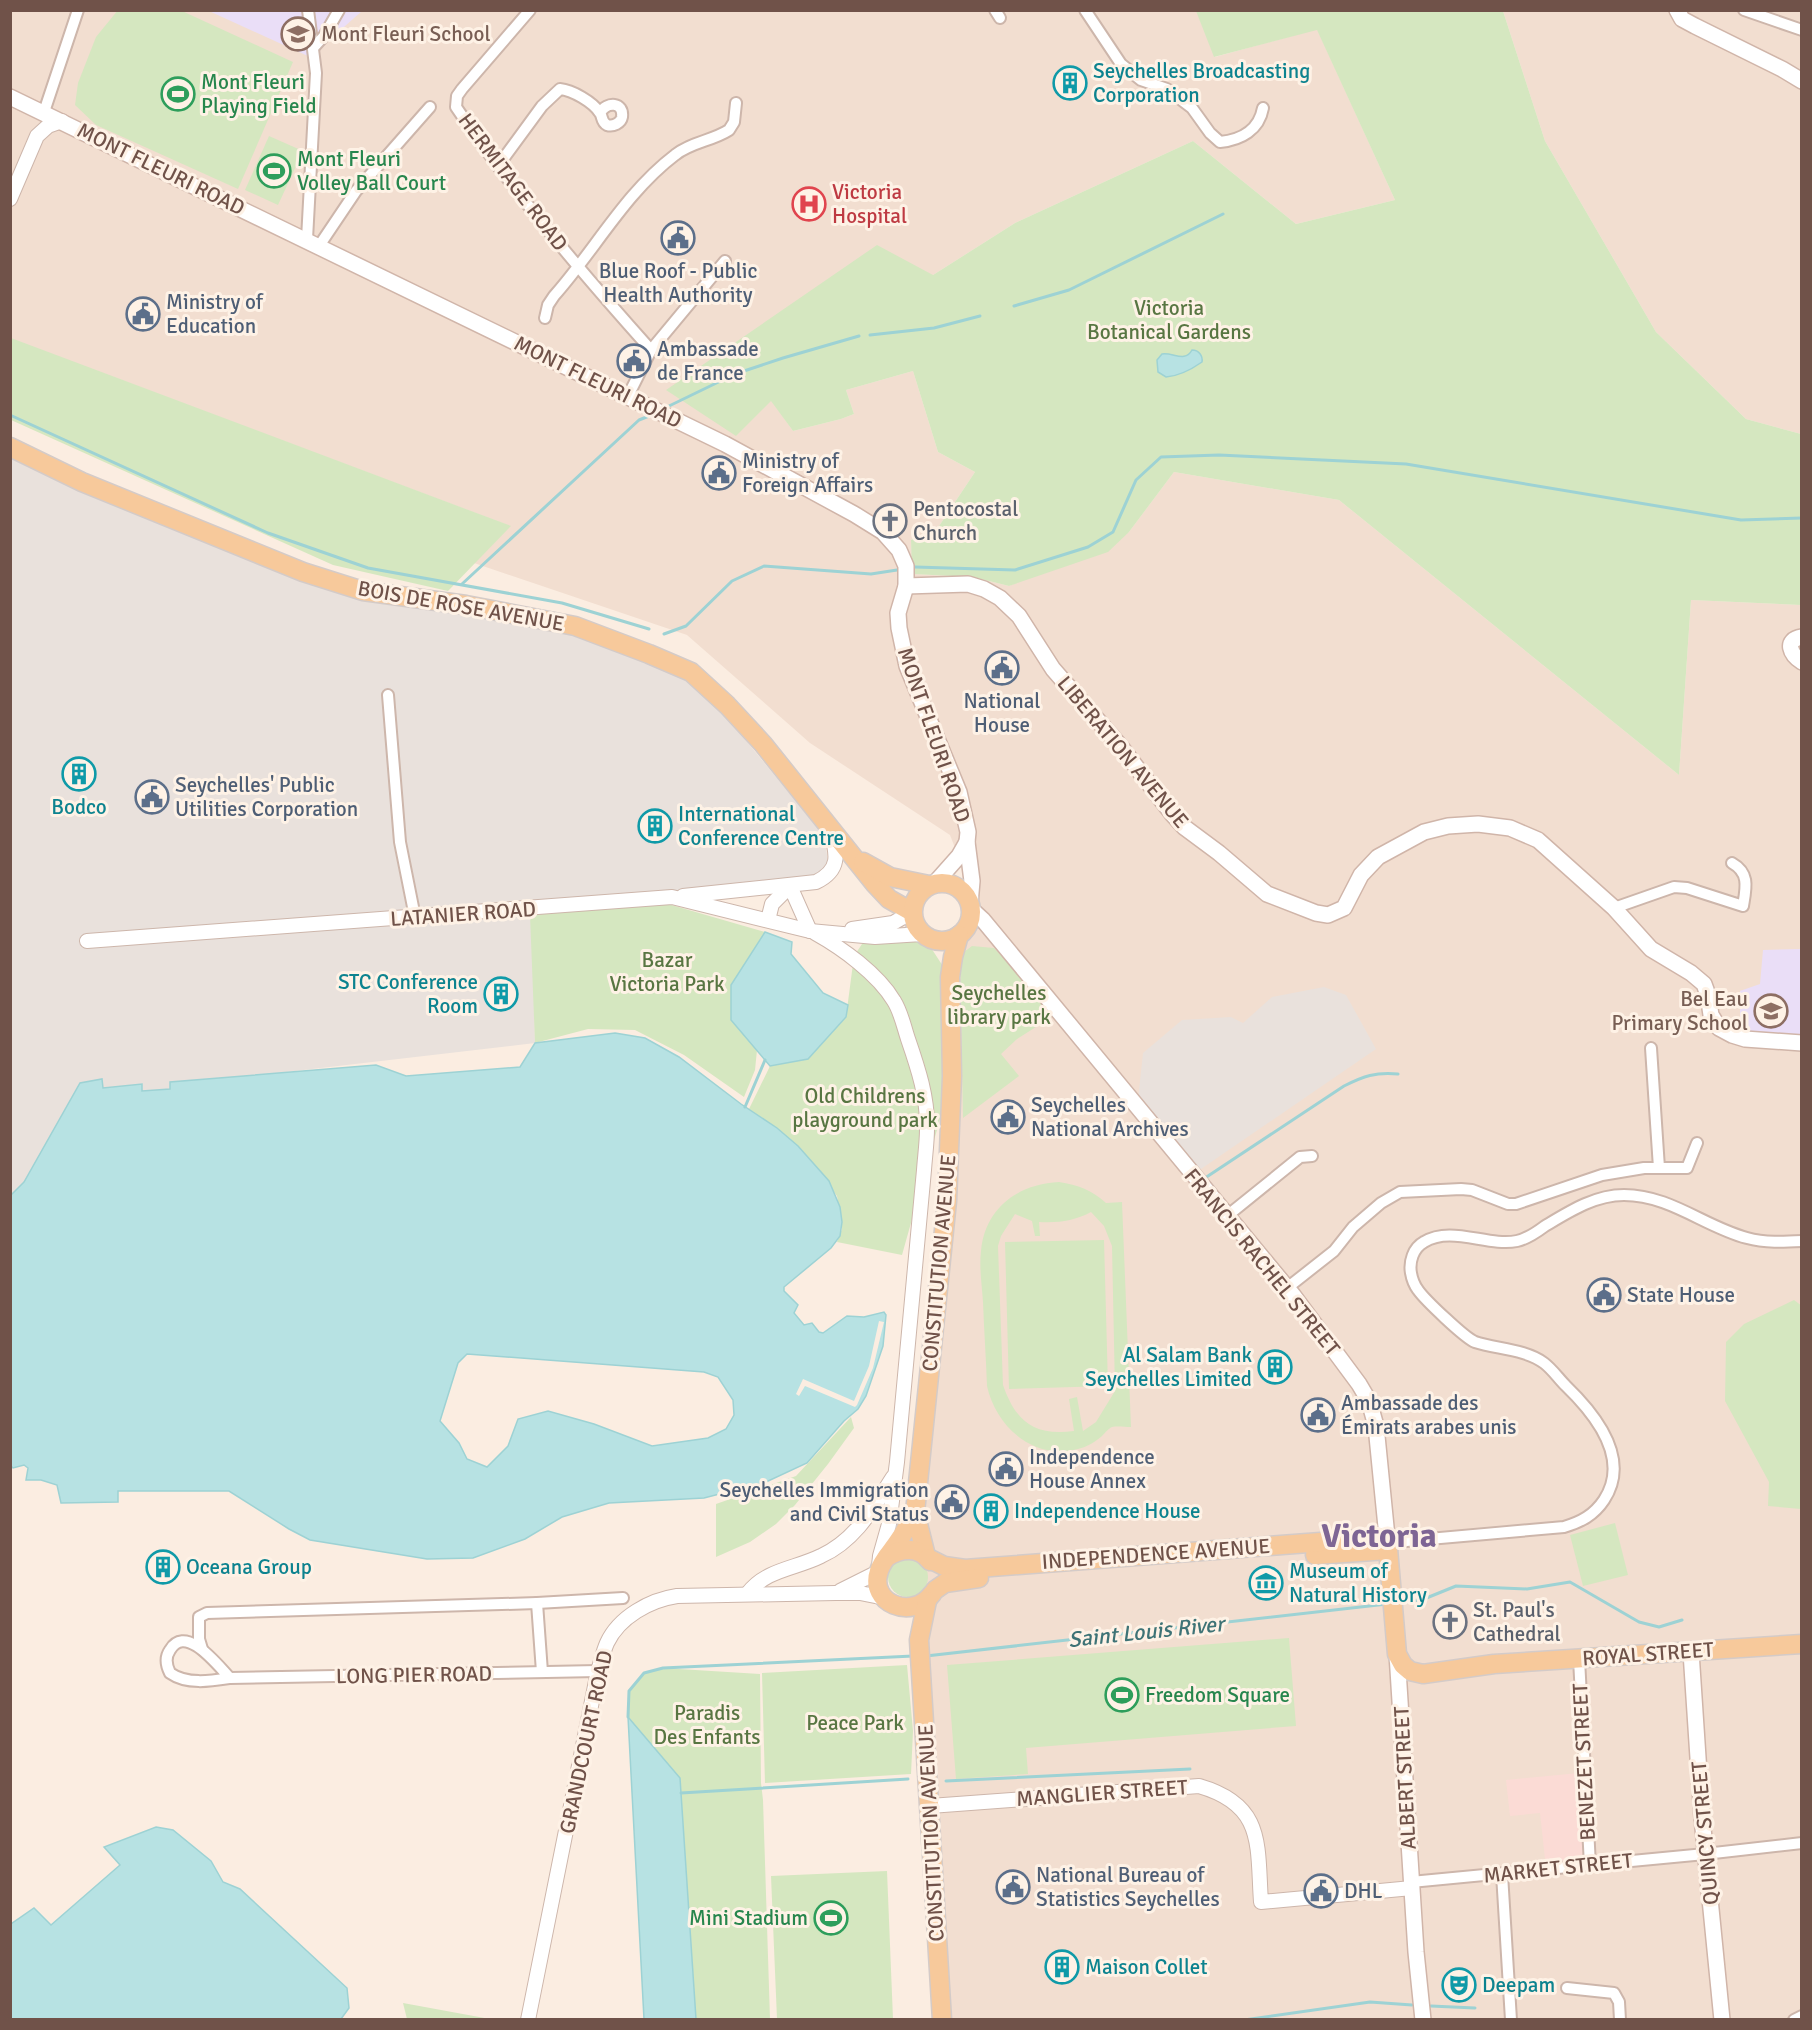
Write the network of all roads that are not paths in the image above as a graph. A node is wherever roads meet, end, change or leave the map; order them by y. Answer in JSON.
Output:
{"nodes":[{"id":1,"x":78,"y":10,"type":"edge"},
{"id":2,"x":308,"y":10,"type":"edge"},
{"id":3,"x":339,"y":10,"type":"edge"},
{"id":4,"x":530,"y":10,"type":"edge"},
{"id":5,"x":1084,"y":10,"type":"edge"},
{"id":6,"x":1677,"y":10,"type":"edge"},
{"id":7,"x":1744,"y":10,"type":"edge"},
{"id":8,"x":1802,"y":30,"type":"edge"},
{"id":9,"x":314,"y":47,"type":"junction"},
{"id":10,"x":1802,"y":81,"type":"edge"},
{"id":11,"x":10,"y":97,"type":"edge"},
{"id":12,"x":736,"y":103,"type":"dead end"},
{"id":13,"x":430,"y":107,"type":"dead end"},
{"id":14,"x":1263,"y":108,"type":"dead end"},
{"id":15,"x":38,"y":110,"type":"junction"},
{"id":16,"x":600,"y":113,"type":"dead end"},
{"id":17,"x":62,"y":121,"type":"junction"},
{"id":18,"x":37,"y":136,"type":"junction"},
{"id":19,"x":498,"y":166,"type":"junction"},
{"id":20,"x":10,"y":199,"type":"edge"},
{"id":21,"x":313,"y":243,"type":"junction"},
{"id":22,"x":725,"y":261,"type":"dead end"},
{"id":23,"x":578,"y":268,"type":"junction"},
{"id":24,"x":544,"y":318,"type":"dead end"},
{"id":25,"x":651,"y":350,"type":"junction"},
{"id":26,"x":628,"y":396,"type":"junction"},
{"id":27,"x":10,"y":447,"type":"edge"},
{"id":28,"x":906,"y":586,"type":"junction"},
{"id":29,"x":1802,"y":637,"type":"edge"},
{"id":30,"x":1802,"y":662,"type":"edge"},
{"id":31,"x":388,"y":695,"type":"dead end"},
{"id":32,"x":831,"y":831,"type":"junction"},
{"id":33,"x":967,"y":842,"type":"junction"},
{"id":34,"x":849,"y":852,"type":"junction"},
{"id":35,"x":1732,"y":863,"type":"dead end"},
{"id":36,"x":932,"y":884,"type":"junction"},
{"id":37,"x":790,"y":886,"type":"junction"},
{"id":38,"x":672,"y":897,"type":"junction"},
{"id":39,"x":970,"y":906,"type":"junction"},
{"id":40,"x":1614,"y":908,"type":"junction"},
{"id":41,"x":912,"y":912,"type":"junction"},
{"id":42,"x":415,"y":917,"type":"junction"},
{"id":43,"x":768,"y":920,"type":"junction"},
{"id":44,"x":810,"y":931,"type":"junction"},
{"id":45,"x":835,"y":932,"type":"junction"},
{"id":46,"x":922,"y":934,"type":"junction"},
{"id":47,"x":960,"y":935,"type":"junction"},
{"id":48,"x":87,"y":941,"type":"dead end"},
{"id":49,"x":950,"y":977,"type":"junction"},
{"id":50,"x":1802,"y":1044,"type":"edge"},
{"id":51,"x":1651,"y":1048,"type":"dead end"},
{"id":52,"x":1697,"y":1143,"type":"dead end"},
{"id":53,"x":1312,"y":1156,"type":"dead end"},
{"id":54,"x":1659,"y":1168,"type":"junction"},
{"id":55,"x":1227,"y":1216,"type":"junction"},
{"id":56,"x":1802,"y":1241,"type":"edge"},
{"id":57,"x":1287,"y":1288,"type":"junction"},
{"id":58,"x":896,"y":1473,"type":"junction"},
{"id":59,"x":915,"y":1512,"type":"junction"},
{"id":60,"x":1390,"y":1543,"type":"junction"},
{"id":61,"x":927,"y":1557,"type":"junction"},
{"id":62,"x":881,"y":1567,"type":"junction"},
{"id":63,"x":836,"y":1593,"type":"junction"},
{"id":64,"x":747,"y":1594,"type":"junction"},
{"id":65,"x":931,"y":1596,"type":"junction"},
{"id":66,"x":623,"y":1598,"type":"dead end"},
{"id":67,"x":890,"y":1602,"type":"junction"},
{"id":68,"x":537,"y":1603,"type":"junction"},
{"id":69,"x":919,"y":1643,"type":"junction"},
{"id":70,"x":1802,"y":1644,"type":"edge"},
{"id":71,"x":202,"y":1650,"type":"junction"},
{"id":72,"x":1691,"y":1652,"type":"junction"},
{"id":73,"x":1397,"y":1654,"type":"junction"},
{"id":74,"x":1579,"y":1659,"type":"junction"},
{"id":75,"x":598,"y":1671,"type":"junction"},
{"id":76,"x":542,"y":1672,"type":"junction"},
{"id":77,"x":1423,"y":1674,"type":"junction"},
{"id":78,"x":230,"y":1678,"type":"junction"},
{"id":79,"x":1401,"y":1703,"type":"junction"},
{"id":80,"x":930,"y":1806,"type":"junction"},
{"id":81,"x":1802,"y":1843,"type":"edge"},
{"id":82,"x":1705,"y":1854,"type":"junction"},
{"id":83,"x":1590,"y":1865,"type":"junction"},
{"id":84,"x":1502,"y":1874,"type":"junction"},
{"id":85,"x":1411,"y":1885,"type":"junction"},
{"id":86,"x":1567,"y":1988,"type":"dead end"},
{"id":87,"x":1802,"y":2016,"type":"edge"},
{"id":88,"x":528,"y":2017,"type":"edge"},
{"id":89,"x":1420,"y":2017,"type":"edge"},
{"id":90,"x":1722,"y":2017,"type":"edge"},
{"id":91,"x":942,"y":2019,"type":"edge"},
{"id":92,"x":1511,"y":2019,"type":"edge"},
{"id":93,"x":1620,"y":2019,"type":"edge"},
{"id":94,"x":1794,"y":2019,"type":"edge"}],
"edges":[{"from":1,"to":15,"type":"street"},
{"from":2,"to":9,"type":"street"},
{"from":3,"to":9,"type":"street"},
{"from":4,"to":19,"type":"street","name":"HERMITAGE ROAD"},
{"from":5,"to":14,"type":"street"},
{"from":6,"to":10,"type":"main road"},
{"from":7,"to":8,"type":"street"},
{"from":9,"to":21,"type":"street"},
{"from":11,"to":15,"type":"main road","name":"MONT FLEURI ROAD"},
{"from":12,"to":23,"type":"street"},
{"from":13,"to":21,"type":"street"},
{"from":15,"to":17,"type":"main road","name":"MONT FLEURI ROAD"},
{"from":15,"to":18,"type":"street"},
{"from":16,"to":19,"type":"street"},
{"from":17,"to":18,"type":"street"},
{"from":17,"to":21,"type":"main road","name":"MONT FLEURI ROAD"},
{"from":18,"to":20,"type":"street"},
{"from":19,"to":23,"type":"street","name":"HERMITAGE ROAD"},
{"from":21,"to":26,"type":"main road","name":"MONT FLEURI ROAD"},
{"from":22,"to":25,"type":"street"},
{"from":23,"to":24,"type":"street"},
{"from":23,"to":25,"type":"street","name":"HERMITAGE ROAD"},
{"from":25,"to":26,"type":"street"},
{"from":26,"to":28,"type":"main road","name":"MONT FLEURI ROAD"},
{"from":27,"to":32,"type":"main road","name":"BOIS DE ROSE AVENUE"},
{"from":28,"to":33,"type":"main road","name":"MONT FLEURI ROAD"},
{"from":28,"to":40,"type":"main road","name":"LIBERATION AVENUE"},
{"from":29,"to":30,"type":"main road"},
{"from":31,"to":42,"type":"street"},
{"from":32,"to":34,"type":"main road","name":"BOIS DE ROSE AVENUE"},
{"from":32,"to":37,"type":"street"},
{"from":33,"to":36,"type":"main road"},
{"from":33,"to":39,"type":"main road","name":"MONT FLEURI ROAD"},
{"from":34,"to":36,"type":"main road","name":"BOIS DE ROSE AVENUE"},
{"from":34,"to":41,"type":"main road","name":"BOIS DE ROSE AVENUE"},
{"from":35,"to":40,"type":"street"},
{"from":36,"to":39,"type":"main road"},
{"from":36,"to":41,"type":"main road"},
{"from":37,"to":38,"type":"street"},
{"from":37,"to":43,"type":"street"},
{"from":37,"to":44,"type":"street"},
{"from":38,"to":42,"type":"street","name":"LATANIER ROAD"},
{"from":38,"to":43,"type":"street","name":"LATANIER ROAD"},
{"from":39,"to":47,"type":"main road"},
{"from":39,"to":55,"type":"main road","name":"FRANCIS RACHEL STREET"},
{"from":40,"to":50,"type":"main road","name":"LIBERATION AVENUE"},
{"from":41,"to":45,"type":"street","name":"LATANIER ROAD"},
{"from":41,"to":46,"type":"main road"},
{"from":42,"to":48,"type":"street","name":"LATANIER ROAD"},
{"from":43,"to":44,"type":"street","name":"LATANIER ROAD"},
{"from":44,"to":45,"type":"street","name":"LATANIER ROAD"},
{"from":44,"to":58,"type":"street"},
{"from":45,"to":46,"type":"street","name":"LATANIER ROAD"},
{"from":46,"to":47,"type":"main road"},
{"from":46,"to":49,"type":"main road","name":"CONSTITUTION AVENUE"},
{"from":47,"to":49,"type":"main road","name":"CONSTITUTION AVENUE"},
{"from":49,"to":59,"type":"main road","name":"CONSTITUTION AVENUE"},
{"from":51,"to":54,"type":"street"},
{"from":52,"to":54,"type":"street"},
{"from":53,"to":55,"type":"street"},
{"from":54,"to":57,"type":"street"},
{"from":55,"to":57,"type":"main road","name":"FRANCIS RACHEL STREET"},
{"from":56,"to":60,"type":"street"},
{"from":57,"to":60,"type":"main road","name":"FRANCIS RACHEL STREET"},
{"from":58,"to":62,"type":"street"},
{"from":58,"to":64,"type":"street"},
{"from":59,"to":61,"type":"main road","name":"CONSTITUTION AVENUE"},
{"from":59,"to":62,"type":"main road","name":"CONSTITUTION AVENUE"},
{"from":60,"to":61,"type":"main road","name":"INDEPENDENCE AVENUE"},
{"from":60,"to":65,"type":"main road","name":"INDEPENDENCE AVENUE"},
{"from":60,"to":73,"type":"main road","name":"ALBERT STREET"},
{"from":61,"to":62,"type":"main road"},
{"from":61,"to":65,"type":"main road"},
{"from":62,"to":63,"type":"street"},
{"from":62,"to":67,"type":"main road"},
{"from":63,"to":64,"type":"street","name":"GRANDCOURT ROAD"},
{"from":63,"to":67,"type":"street","name":"GRANDCOURT ROAD"},
{"from":64,"to":75,"type":"street","name":"GRANDCOURT ROAD"},
{"from":65,"to":67,"type":"main road"},
{"from":65,"to":69,"type":"main road","name":"CONSTITUTION AVENUE"},
{"from":66,"to":68,"type":"street"},
{"from":67,"to":69,"type":"main road"},
{"from":68,"to":71,"type":"street"},
{"from":68,"to":76,"type":"street"},
{"from":69,"to":80,"type":"main road","name":"CONSTITUTION AVENUE"},
{"from":70,"to":72,"type":"main road","name":"ROYAL STREET"},
{"from":71,"to":78,"type":"street"},
{"from":71,"to":78,"type":"street","name":"LONG PIER ROAD"},
{"from":72,"to":74,"type":"main road","name":"ROYAL STREET"},
{"from":72,"to":82,"type":"main road","name":"QUINCY STREET"},
{"from":73,"to":77,"type":"main road"},
{"from":73,"to":79,"type":"main road","name":"ALBERT STREET"},
{"from":74,"to":77,"type":"main road","name":"ROYAL STREET"},
{"from":74,"to":83,"type":"street","name":"BENEZET STREET"},
{"from":75,"to":76,"type":"street","name":"LONG PIER ROAD"},
{"from":75,"to":88,"type":"street","name":"GRANDCOURT ROAD"},
{"from":76,"to":78,"type":"street","name":"LONG PIER ROAD"},
{"from":77,"to":79,"type":"main road"},
{"from":79,"to":85,"type":"main road","name":"ALBERT STREET"},
{"from":80,"to":85,"type":"street","name":"MANGLIER STREET"},
{"from":80,"to":91,"type":"main road","name":"CONSTITUTION AVENUE"},
{"from":81,"to":82,"type":"street","name":"MARKET STREET"},
{"from":82,"to":83,"type":"street","name":"MARKET STREET"},
{"from":82,"to":90,"type":"main road","name":"QUINCY STREET"},
{"from":83,"to":84,"type":"street","name":"MARKET STREET"},
{"from":84,"to":85,"type":"street","name":"MARKET STREET"},
{"from":84,"to":92,"type":"street"},
{"from":85,"to":89,"type":"main road","name":"ALBERT STREET"},
{"from":86,"to":93,"type":"street"},
{"from":87,"to":94,"type":"street"}]}
